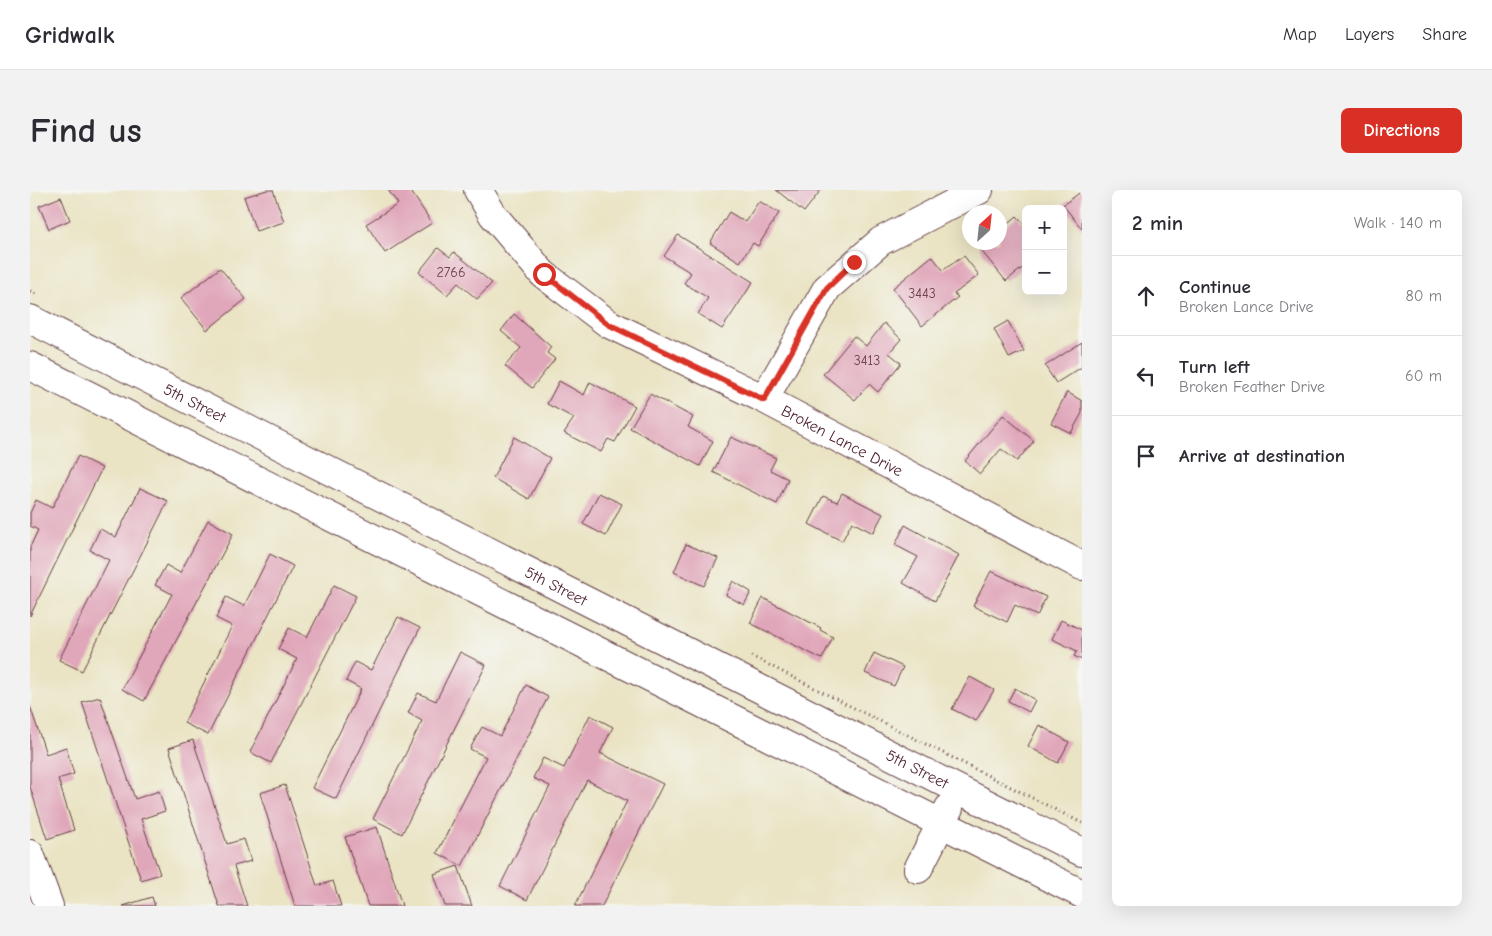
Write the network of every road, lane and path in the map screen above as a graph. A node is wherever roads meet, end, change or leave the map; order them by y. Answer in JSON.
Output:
{"nodes":[{"id":1,"x":478,"y":190,"type":"edge"},
{"id":2,"x":979,"y":190,"type":"edge"},
{"id":3,"x":30,"y":319,"type":"edge"},
{"id":4,"x":30,"y":366,"type":"edge"},
{"id":5,"x":764,"y":400,"type":"junction"},
{"id":6,"x":1082,"y":566,"type":"edge"},
{"id":7,"x":958,"y":789,"type":"junction"},
{"id":8,"x":941,"y":824,"type":"junction"},
{"id":9,"x":1082,"y":852,"type":"edge"},
{"id":10,"x":30,"y":854,"type":"edge"},
{"id":11,"x":918,"y":869,"type":"dead end"},
{"id":12,"x":1082,"y":894,"type":"edge"},
{"id":13,"x":49,"y":906,"type":"edge"}],
"edges":[{"from":1,"to":5,"type":"street","name":"Broken Lance Drive"},
{"from":2,"to":5,"type":"street"},
{"from":3,"to":7,"type":"street","name":"5th Street"},
{"from":4,"to":8,"type":"street"},
{"from":5,"to":6,"type":"street","name":"Broken Lance Drive"},
{"from":7,"to":8,"type":"street"},
{"from":7,"to":9,"type":"street","name":"5th Street"},
{"from":8,"to":11,"type":"street"},
{"from":8,"to":12,"type":"street"},
{"from":10,"to":13,"type":"street"}]}
